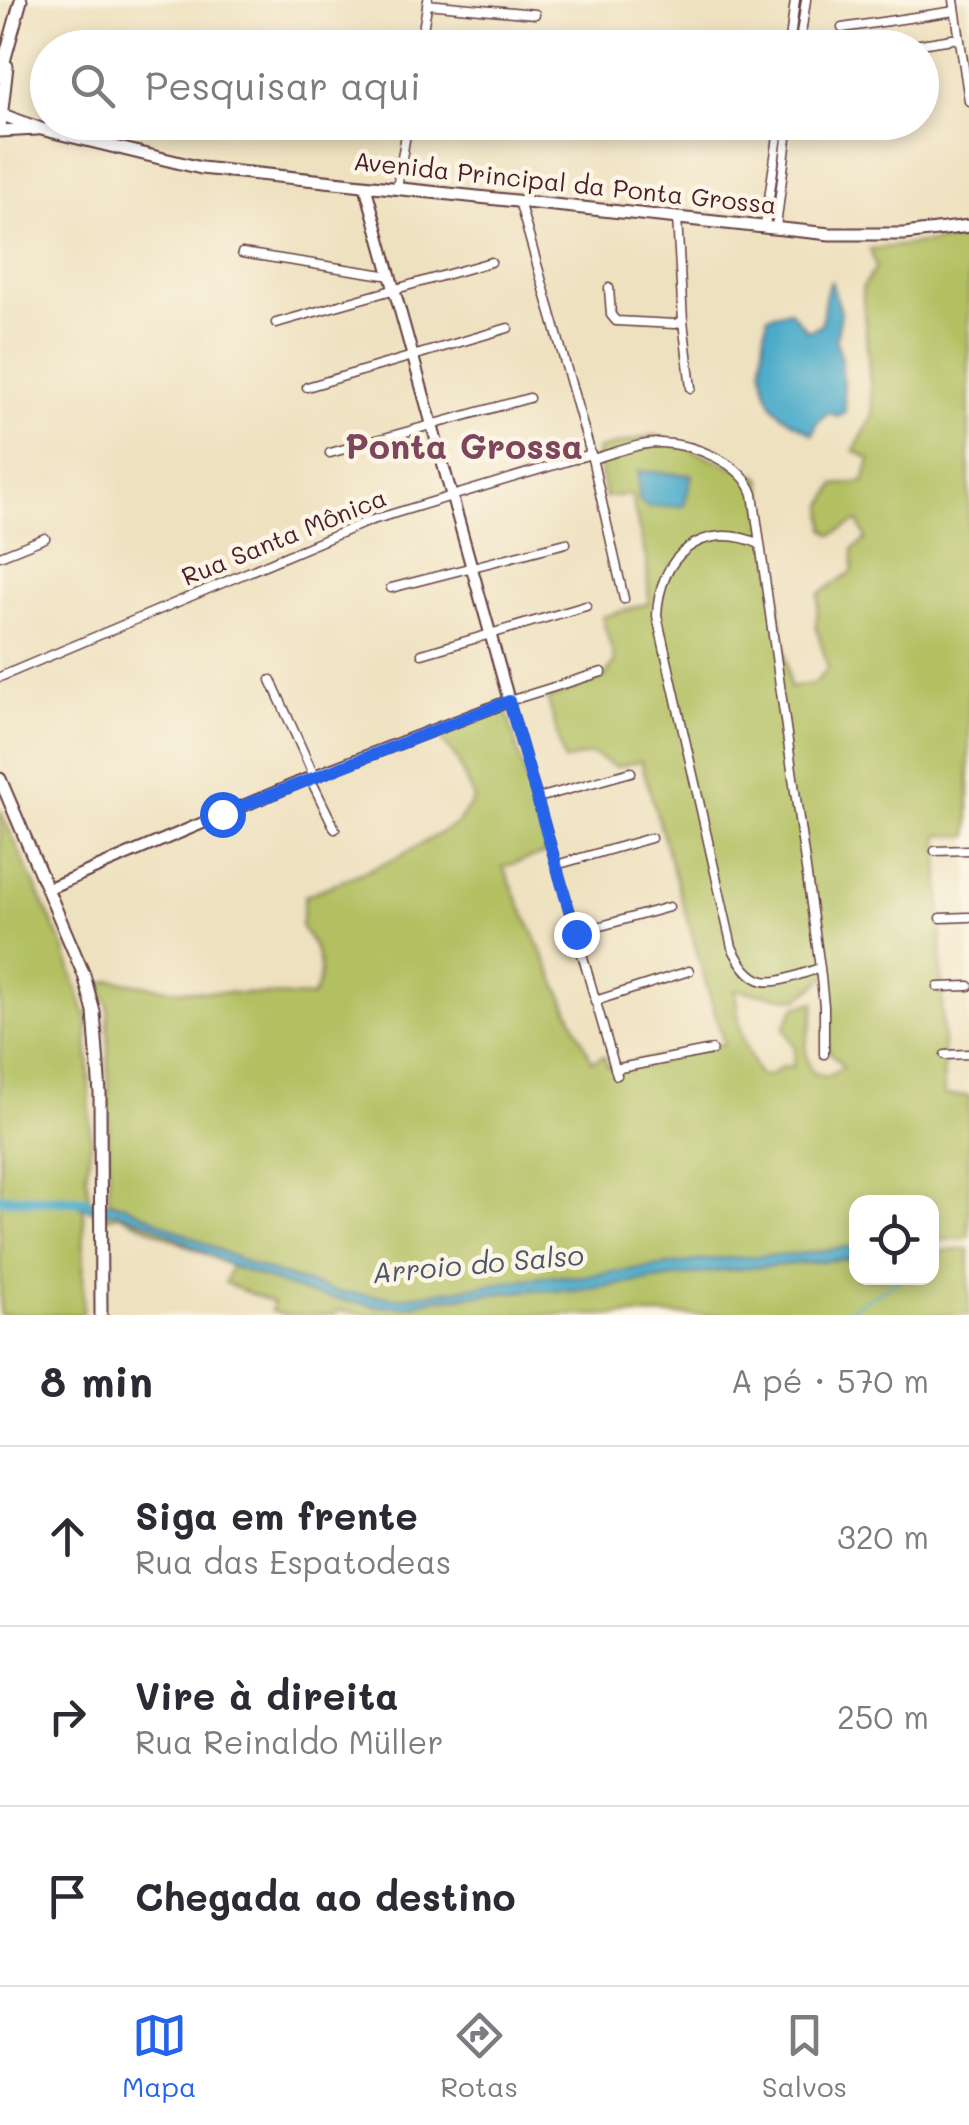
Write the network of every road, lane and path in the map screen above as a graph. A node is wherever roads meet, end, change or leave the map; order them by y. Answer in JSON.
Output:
{"nodes":[{"id":1,"x":21,"y":0,"type":"edge"},
{"id":2,"x":796,"y":0,"type":"edge"},
{"id":3,"x":806,"y":0,"type":"edge"},
{"id":4,"x":954,"y":0,"type":"edge"},
{"id":5,"x":427,"y":2,"type":"edge"},
{"id":6,"x":956,"y":12,"type":"junction"},
{"id":7,"x":535,"y":14,"type":"dead end"},
{"id":8,"x":842,"y":28,"type":"dead end"},
{"id":9,"x":423,"y":30,"type":"edge"},
{"id":10,"x":792,"y":30,"type":"edge"},
{"id":11,"x":802,"y":30,"type":"edge"},
{"id":12,"x":959,"y":38,"type":"junction"},
{"id":13,"x":939,"y":41,"type":"edge"},
{"id":14,"x":7,"y":57,"type":"junction"},
{"id":15,"x":0,"y":76,"type":"edge"},
{"id":16,"x":969,"y":101,"type":"edge"},
{"id":17,"x":1,"y":122,"type":"edge"},
{"id":18,"x":30,"y":127,"type":"edge"},
{"id":19,"x":86,"y":140,"type":"edge"},
{"id":20,"x":405,"y":140,"type":"edge"},
{"id":21,"x":778,"y":140,"type":"edge"},
{"id":22,"x":786,"y":140,"type":"edge"},
{"id":23,"x":366,"y":184,"type":"junction"},
{"id":24,"x":397,"y":188,"type":"junction"},
{"id":25,"x":519,"y":200,"type":"junction"},
{"id":26,"x":677,"y":217,"type":"junction"},
{"id":27,"x":969,"y":226,"type":"edge"},
{"id":28,"x":770,"y":227,"type":"junction"},
{"id":29,"x":242,"y":253,"type":"dead end"},
{"id":30,"x":491,"y":262,"type":"dead end"},
{"id":31,"x":392,"y":276,"type":"junction"},
{"id":32,"x":610,"y":288,"type":"dead end"},
{"id":33,"x":395,"y":289,"type":"junction"},
{"id":34,"x":683,"y":321,"type":"junction"},
{"id":35,"x":276,"y":323,"type":"dead end"},
{"id":36,"x":508,"y":328,"type":"dead end"},
{"id":37,"x":414,"y":358,"type":"junction"},
{"id":38,"x":307,"y":387,"type":"dead end"},
{"id":39,"x":691,"y":388,"type":"dead end"},
{"id":40,"x":529,"y":398,"type":"dead end"},
{"id":41,"x":433,"y":424,"type":"junction"},
{"id":42,"x":330,"y":454,"type":"dead end"},
{"id":43,"x":591,"y":457,"type":"junction"},
{"id":44,"x":454,"y":495,"type":"junction"},
{"id":45,"x":45,"y":538,"type":"dead end"},
{"id":46,"x":566,"y":544,"type":"dead end"},
{"id":47,"x":760,"y":544,"type":"junction"},
{"id":48,"x":0,"y":556,"type":"edge"},
{"id":49,"x":474,"y":567,"type":"junction"},
{"id":50,"x":391,"y":588,"type":"dead end"},
{"id":51,"x":624,"y":599,"type":"dead end"},
{"id":52,"x":586,"y":606,"type":"dead end"},
{"id":53,"x":491,"y":634,"type":"junction"},
{"id":54,"x":422,"y":654,"type":"dead end"},
{"id":55,"x":602,"y":672,"type":"dead end"},
{"id":56,"x":0,"y":677,"type":"edge"},
{"id":57,"x":271,"y":680,"type":"dead end"},
{"id":58,"x":509,"y":701,"type":"junction"},
{"id":59,"x":632,"y":772,"type":"dead end"},
{"id":60,"x":312,"y":777,"type":"junction"},
{"id":61,"x":0,"y":779,"type":"edge"},
{"id":62,"x":538,"y":798,"type":"junction"},
{"id":63,"x":335,"y":829,"type":"dead end"},
{"id":64,"x":651,"y":838,"type":"dead end"},
{"id":65,"x":969,"y":850,"type":"edge"},
{"id":66,"x":935,"y":851,"type":"dead end"},
{"id":67,"x":556,"y":865,"type":"junction"},
{"id":68,"x":49,"y":888,"type":"junction"},
{"id":69,"x":668,"y":906,"type":"dead end"},
{"id":70,"x":969,"y":917,"type":"edge"},
{"id":71,"x":941,"y":918,"type":"dead end"},
{"id":72,"x":576,"y":934,"type":"junction"},
{"id":73,"x":820,"y":968,"type":"junction"},
{"id":74,"x":690,"y":972,"type":"dead end"},
{"id":75,"x":941,"y":986,"type":"dead end"},
{"id":76,"x":969,"y":986,"type":"edge"},
{"id":77,"x":595,"y":1001,"type":"junction"},
{"id":78,"x":712,"y":1050,"type":"dead end"},
{"id":79,"x":824,"y":1054,"type":"dead end"},
{"id":80,"x":969,"y":1054,"type":"edge"},
{"id":81,"x":945,"y":1055,"type":"dead end"},
{"id":82,"x":100,"y":1315,"type":"edge"}],
"edges":[{"from":1,"to":14,"type":"main road"},
{"from":2,"to":10,"type":"street"},
{"from":3,"to":11,"type":"street"},
{"from":4,"to":6,"type":"street"},
{"from":5,"to":7,"type":"street"},
{"from":5,"to":9,"type":"street"},
{"from":6,"to":8,"type":"street"},
{"from":6,"to":12,"type":"street"},
{"from":12,"to":13,"type":"street"},
{"from":12,"to":16,"type":"street"},
{"from":14,"to":15,"type":"main road"},
{"from":14,"to":17,"type":"main road"},
{"from":17,"to":18,"type":"main road","name":"Avenida Principal da Ponta Grossa"},
{"from":19,"to":23,"type":"main road","name":"Avenida Principal da Ponta Grossa"},
{"from":20,"to":24,"type":"street"},
{"from":21,"to":28,"type":"street"},
{"from":22,"to":28,"type":"street"},
{"from":23,"to":24,"type":"main road","name":"Avenida Principal da Ponta Grossa"},
{"from":23,"to":31,"type":"street"},
{"from":24,"to":25,"type":"main road","name":"Avenida Principal da Ponta Grossa"},
{"from":25,"to":26,"type":"main road","name":"Avenida Principal da Ponta Grossa"},
{"from":25,"to":43,"type":"street"},
{"from":26,"to":28,"type":"main road","name":"Avenida Principal da Ponta Grossa"},
{"from":26,"to":34,"type":"street"},
{"from":27,"to":28,"type":"main road","name":"Avenida Principal da Ponta Grossa"},
{"from":29,"to":31,"type":"street"},
{"from":30,"to":33,"type":"street"},
{"from":31,"to":33,"type":"street"},
{"from":32,"to":34,"type":"street"},
{"from":33,"to":35,"type":"street"},
{"from":33,"to":37,"type":"street"},
{"from":34,"to":39,"type":"street"},
{"from":36,"to":37,"type":"street"},
{"from":37,"to":38,"type":"street"},
{"from":37,"to":41,"type":"street"},
{"from":40,"to":41,"type":"street"},
{"from":41,"to":42,"type":"street"},
{"from":41,"to":44,"type":"street"},
{"from":43,"to":44,"type":"street","name":"Rua Santa Mônica"},
{"from":43,"to":47,"type":"street","name":"Rua Santa Mônica"},
{"from":43,"to":51,"type":"street"},
{"from":44,"to":49,"type":"street"},
{"from":44,"to":56,"type":"street","name":"Rua Santa Mônica"},
{"from":45,"to":48,"type":"street"},
{"from":46,"to":49,"type":"street"},
{"from":47,"to":73,"type":"street","name":"Rua Santa Mônica"},
{"from":47,"to":73,"type":"street"},
{"from":49,"to":50,"type":"street"},
{"from":49,"to":53,"type":"street"},
{"from":52,"to":53,"type":"street"},
{"from":53,"to":54,"type":"street"},
{"from":53,"to":58,"type":"street"},
{"from":55,"to":58,"type":"street"},
{"from":57,"to":60,"type":"street"},
{"from":58,"to":60,"type":"street"},
{"from":58,"to":62,"type":"street"},
{"from":59,"to":62,"type":"street"},
{"from":60,"to":63,"type":"street"},
{"from":60,"to":68,"type":"street"},
{"from":61,"to":68,"type":"main road"},
{"from":62,"to":67,"type":"street"},
{"from":64,"to":67,"type":"street"},
{"from":65,"to":66,"type":"street"},
{"from":67,"to":72,"type":"street"},
{"from":68,"to":82,"type":"main road"},
{"from":69,"to":72,"type":"street"},
{"from":70,"to":71,"type":"street"},
{"from":72,"to":77,"type":"street"},
{"from":73,"to":79,"type":"street","name":"Rua Santa Mônica"},
{"from":74,"to":77,"type":"street"},
{"from":75,"to":76,"type":"street"},
{"from":77,"to":78,"type":"street"},
{"from":80,"to":81,"type":"street"}]}
